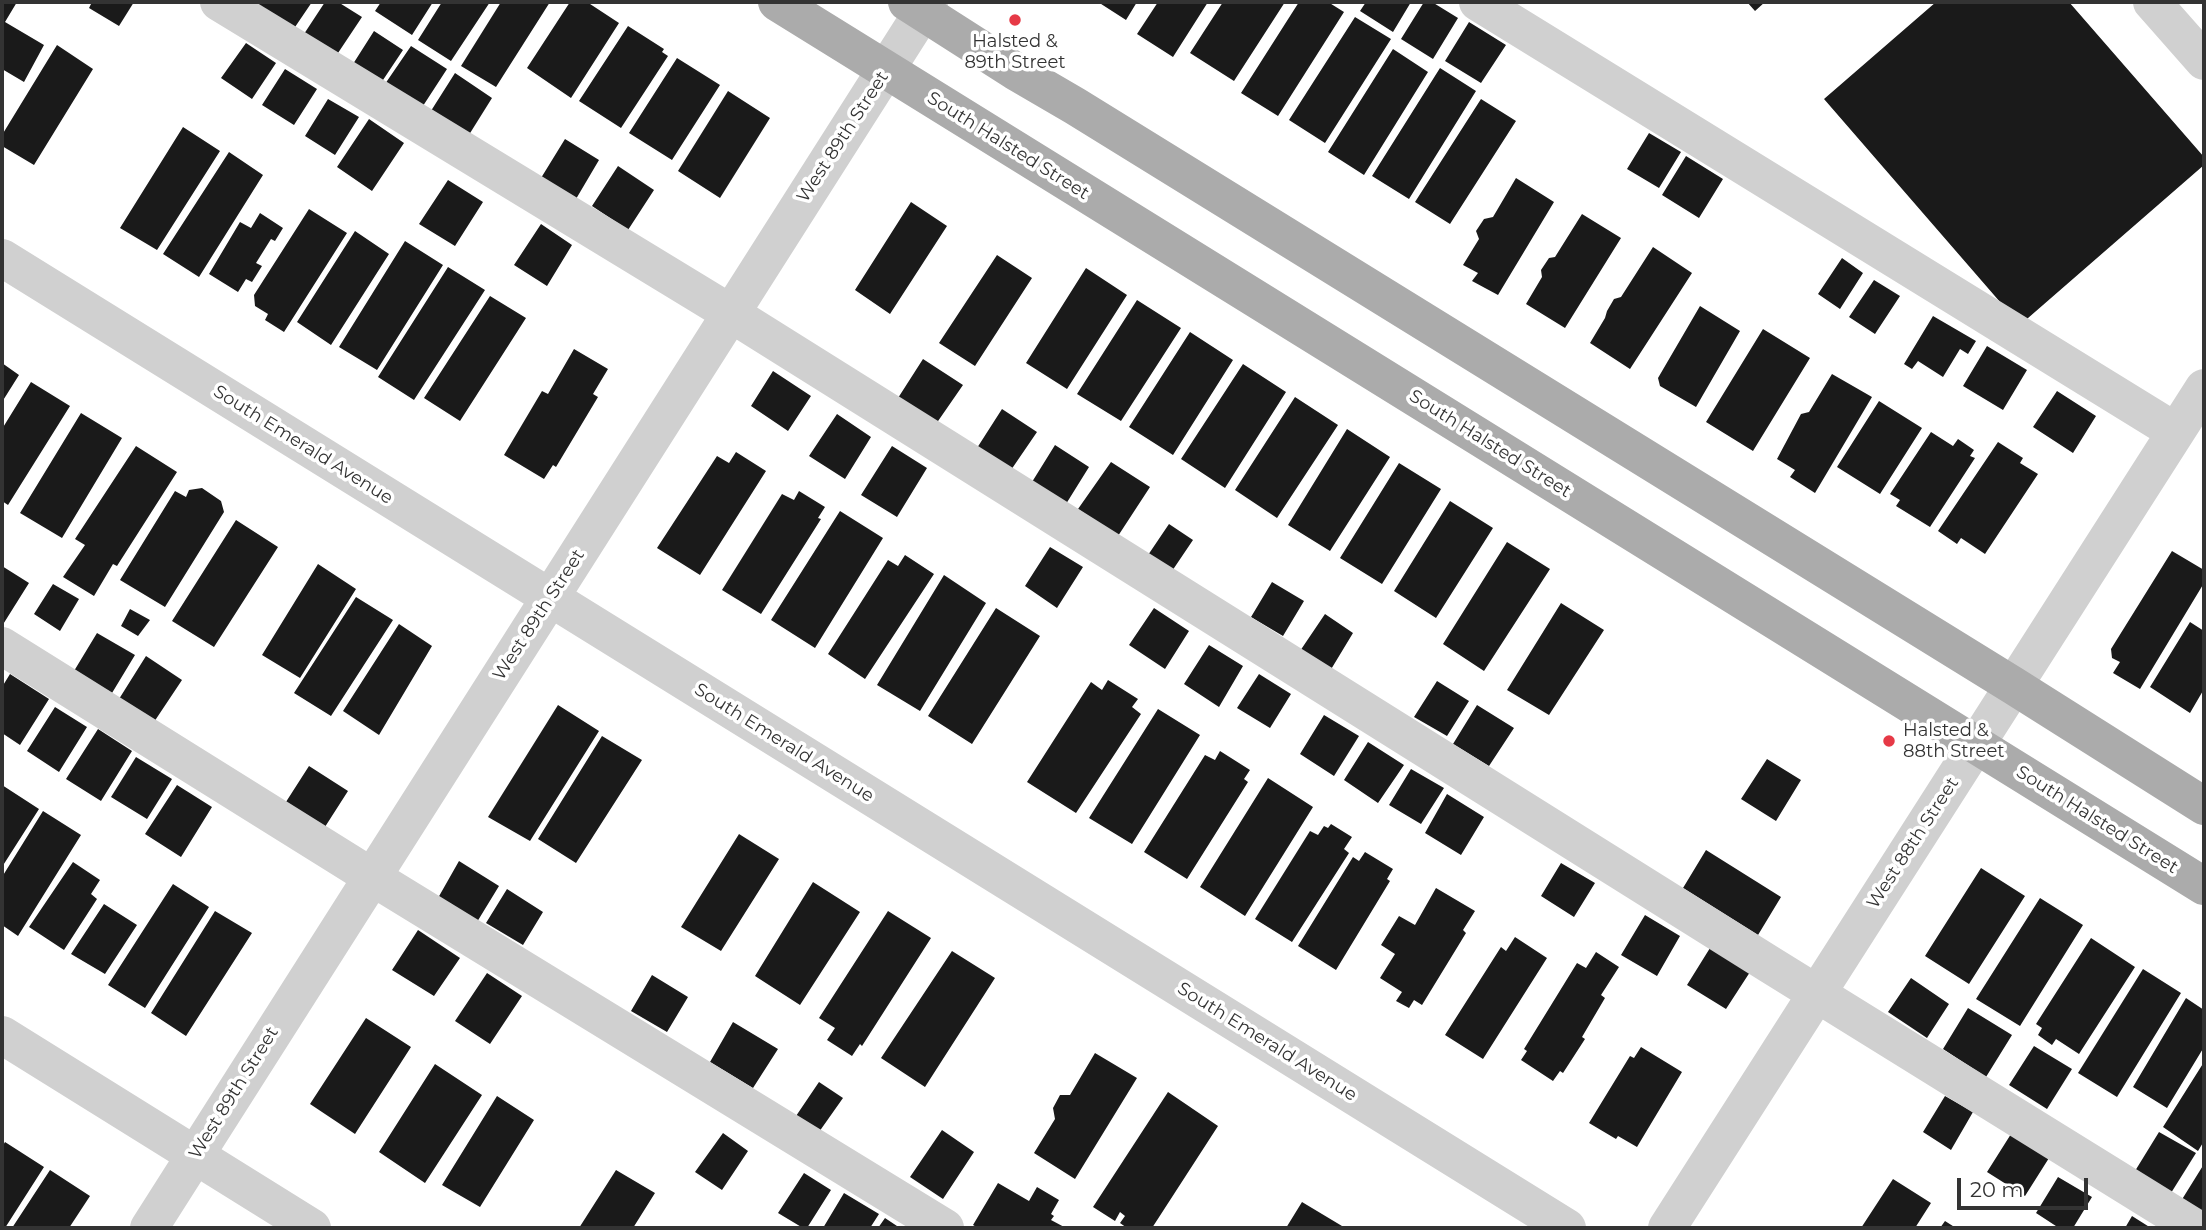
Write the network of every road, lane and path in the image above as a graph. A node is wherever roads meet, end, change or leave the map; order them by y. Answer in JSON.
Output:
{"nodes":[{"id":1,"x":219,"y":2,"type":"edge"},
{"id":2,"x":777,"y":2,"type":"edge"},
{"id":3,"x":1478,"y":2,"type":"edge"},
{"id":4,"x":2152,"y":2,"type":"edge"},
{"id":5,"x":920,"y":5,"type":"edge"},
{"id":6,"x":2204,"y":61,"type":"edge"},
{"id":7,"x":886,"y":70,"type":"junction"},
{"id":8,"x":2,"y":258,"type":"edge"},
{"id":9,"x":730,"y":313,"type":"junction"},
{"id":10,"x":2204,"y":388,"type":"edge"},
{"id":11,"x":2176,"y":432,"type":"junction"},
{"id":12,"x":550,"y":598,"type":"junction"},
{"id":13,"x":2,"y":646,"type":"edge"},
{"id":14,"x":2014,"y":685,"type":"junction"},
{"id":15,"x":1976,"y":745,"type":"junction"},
{"id":16,"x":2204,"y":806,"type":"edge"},
{"id":17,"x":372,"y":877,"type":"junction"},
{"id":18,"x":2204,"y":886,"type":"edge"},
{"id":19,"x":1816,"y":994,"type":"junction"},
{"id":20,"x":2,"y":1035,"type":"edge"},
{"id":21,"x":195,"y":1155,"type":"junction"},
{"id":22,"x":149,"y":1228,"type":"edge"},
{"id":23,"x":312,"y":1228,"type":"edge"},
{"id":24,"x":945,"y":1228,"type":"edge"},
{"id":25,"x":1567,"y":1228,"type":"edge"},
{"id":26,"x":1667,"y":1228,"type":"edge"},
{"id":27,"x":2195,"y":1228,"type":"edge"}],
"edges":[{"from":1,"to":9,"type":"street"},
{"from":2,"to":7,"type":"main road","name":"South Halsted Street"},
{"from":3,"to":11,"type":"street"},
{"from":4,"to":6,"type":"street"},
{"from":5,"to":7,"type":"street","name":"West 89th Street"},
{"from":5,"to":14,"type":"main road"},
{"from":7,"to":9,"type":"street","name":"West 89th Street"},
{"from":7,"to":15,"type":"main road","name":"South Halsted Street"},
{"from":8,"to":12,"type":"street","name":"South Emerald Avenue"},
{"from":9,"to":12,"type":"street","name":"West 89th Street"},
{"from":9,"to":19,"type":"street"},
{"from":10,"to":11,"type":"street","name":"West 88th Street"},
{"from":11,"to":14,"type":"street","name":"West 88th Street"},
{"from":12,"to":17,"type":"street","name":"West 89th Street"},
{"from":12,"to":25,"type":"street","name":"South Emerald Avenue"},
{"from":13,"to":17,"type":"street"},
{"from":14,"to":15,"type":"street","name":"West 88th Street"},
{"from":14,"to":16,"type":"main road"},
{"from":15,"to":18,"type":"main road","name":"South Halsted Street"},
{"from":15,"to":19,"type":"street","name":"West 88th Street"},
{"from":17,"to":21,"type":"street","name":"West 89th Street"},
{"from":17,"to":24,"type":"street"},
{"from":19,"to":26,"type":"street","name":"West 88th Street"},
{"from":19,"to":27,"type":"street"},
{"from":20,"to":21,"type":"street"},
{"from":21,"to":22,"type":"street","name":"West 89th Street"},
{"from":21,"to":23,"type":"street"}]}
